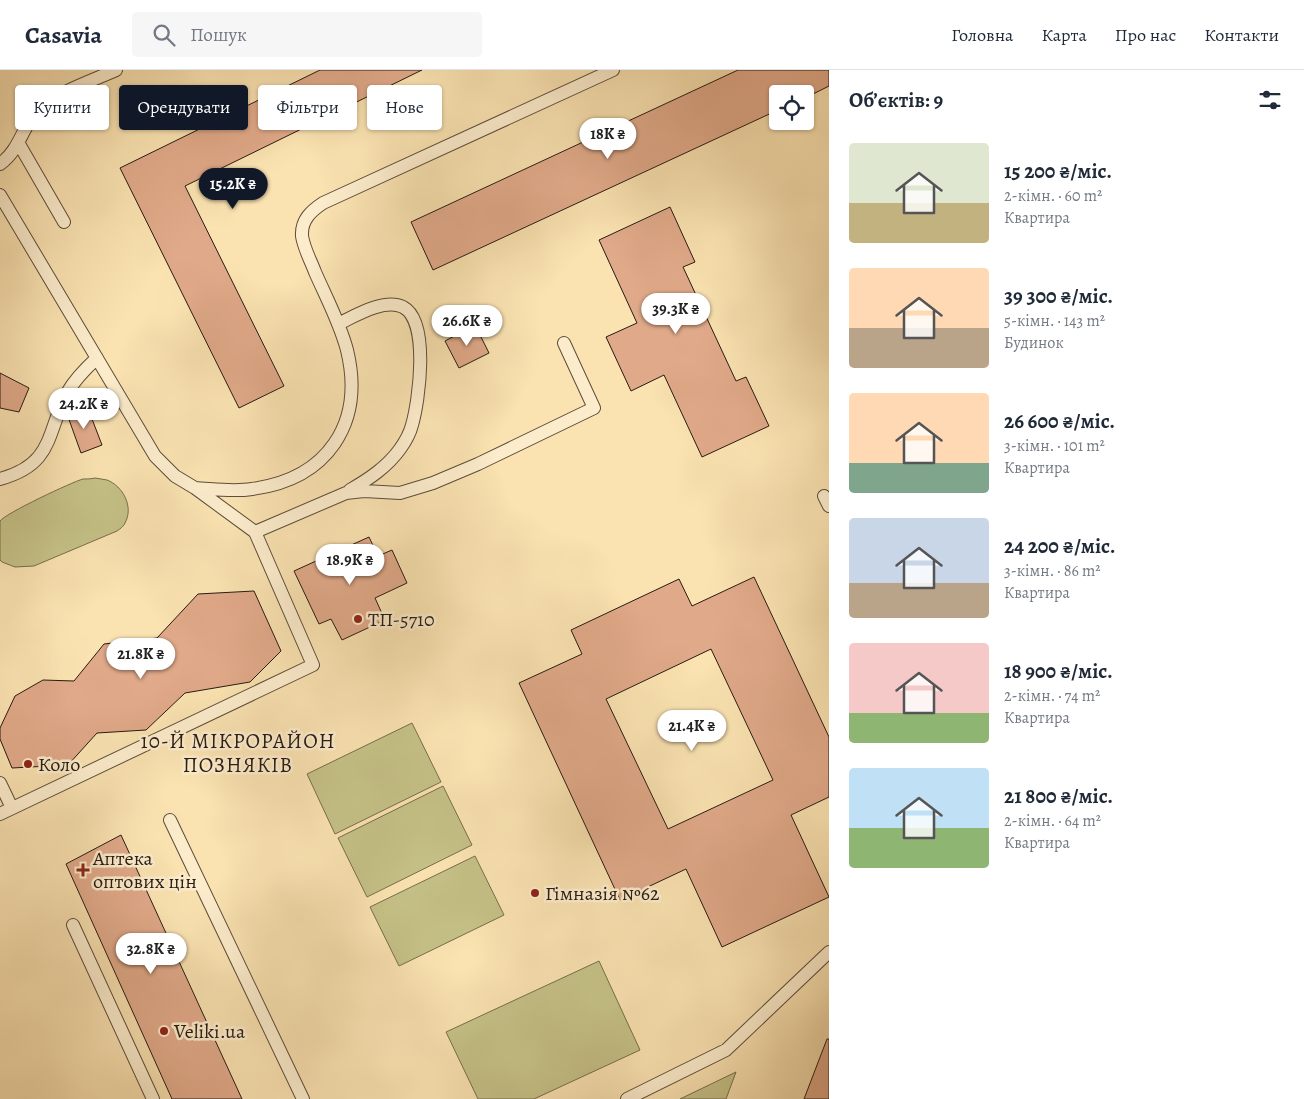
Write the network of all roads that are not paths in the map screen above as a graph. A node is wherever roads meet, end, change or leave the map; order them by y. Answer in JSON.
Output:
{"nodes":[{"id":1,"x":116,"y":70,"type":"edge"},
{"id":2,"x":613,"y":70,"type":"edge"},
{"id":3,"x":19,"y":144,"type":"junction"},
{"id":4,"x":0,"y":164,"type":"edge"},
{"id":5,"x":0,"y":195,"type":"edge"},
{"id":6,"x":64,"y":222,"type":"dead end"},
{"id":7,"x":338,"y":324,"type":"junction"},
{"id":8,"x":564,"y":343,"type":"dead end"},
{"id":9,"x":97,"y":358,"type":"junction"},
{"id":10,"x":0,"y":479,"type":"edge"},
{"id":11,"x":195,"y":488,"type":"junction"},
{"id":12,"x":346,"y":492,"type":"junction"},
{"id":13,"x":254,"y":532,"type":"junction"},
{"id":14,"x":0,"y":783,"type":"edge"},
{"id":15,"x":12,"y":808,"type":"junction"},
{"id":16,"x":0,"y":814,"type":"edge"},
{"id":17,"x":170,"y":820,"type":"dead end"},
{"id":18,"x":73,"y":925,"type":"dead end"},
{"id":19,"x":829,"y":952,"type":"edge"},
{"id":20,"x":153,"y":1099,"type":"edge"},
{"id":21,"x":302,"y":1099,"type":"edge"},
{"id":22,"x":627,"y":1099,"type":"edge"}],
"edges":[{"from":1,"to":3,"type":"lane"},
{"from":2,"to":7,"type":"lane"},
{"from":3,"to":4,"type":"lane"},
{"from":3,"to":6,"type":"lane"},
{"from":5,"to":9,"type":"lane"},
{"from":7,"to":11,"type":"lane"},
{"from":7,"to":12,"type":"lane"},
{"from":8,"to":12,"type":"lane"},
{"from":9,"to":10,"type":"lane"},
{"from":9,"to":11,"type":"lane"},
{"from":11,"to":13,"type":"lane"},
{"from":12,"to":13,"type":"lane"},
{"from":13,"to":15,"type":"lane"},
{"from":14,"to":15,"type":"lane"},
{"from":15,"to":16,"type":"lane"},
{"from":17,"to":21,"type":"lane"},
{"from":18,"to":20,"type":"lane"},
{"from":19,"to":22,"type":"lane"}]}
